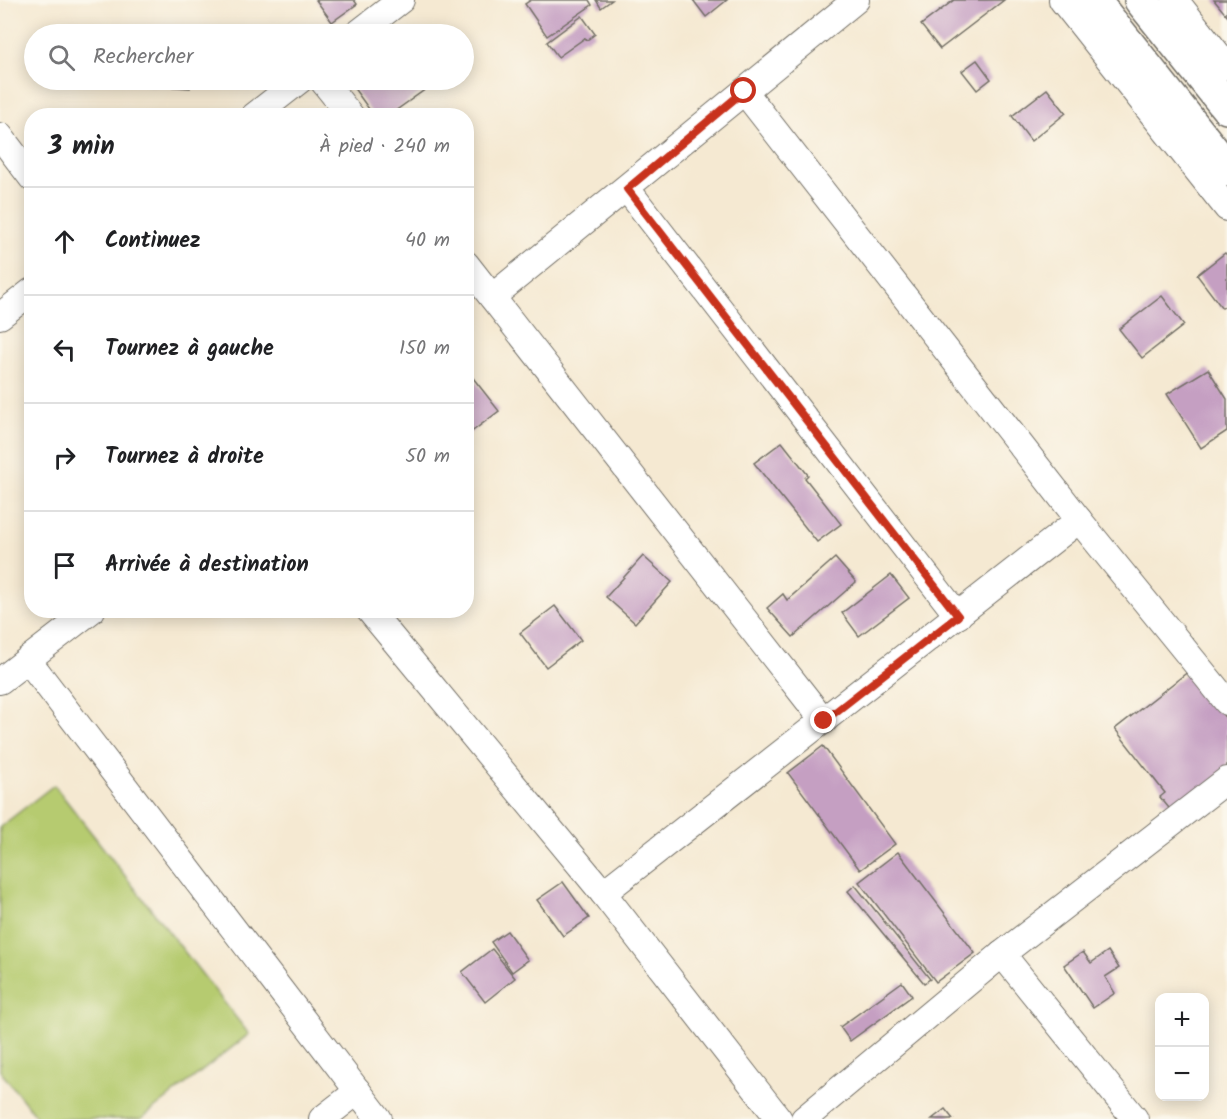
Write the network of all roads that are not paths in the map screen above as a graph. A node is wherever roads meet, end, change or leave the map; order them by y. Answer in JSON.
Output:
{"nodes":[{"id":1,"x":401,"y":0,"type":"edge"},
{"id":2,"x":856,"y":0,"type":"edge"},
{"id":3,"x":1062,"y":0,"type":"edge"},
{"id":4,"x":1093,"y":0,"type":"edge"},
{"id":5,"x":1141,"y":0,"type":"edge"},
{"id":6,"x":1175,"y":0,"type":"edge"},
{"id":7,"x":370,"y":24,"type":"edge"},
{"id":8,"x":1227,"y":66,"type":"edge"},
{"id":9,"x":287,"y":90,"type":"edge"},
{"id":10,"x":330,"y":90,"type":"edge"},
{"id":11,"x":744,"y":91,"type":"junction"},
{"id":12,"x":1227,"y":107,"type":"edge"},
{"id":13,"x":264,"y":108,"type":"edge"},
{"id":14,"x":345,"y":108,"type":"edge"},
{"id":15,"x":0,"y":136,"type":"edge"},
{"id":16,"x":24,"y":168,"type":"edge"},
{"id":17,"x":1227,"y":169,"type":"edge"},
{"id":18,"x":627,"y":189,"type":"junction"},
{"id":19,"x":1227,"y":208,"type":"edge"},
{"id":20,"x":474,"y":274,"type":"edge"},
{"id":21,"x":24,"y":297,"type":"edge"},
{"id":22,"x":492,"y":297,"type":"junction"},
{"id":23,"x":0,"y":316,"type":"edge"},
{"id":24,"x":1079,"y":520,"type":"junction"},
{"id":25,"x":958,"y":616,"type":"junction"},
{"id":26,"x":82,"y":618,"type":"edge"},
{"id":27,"x":376,"y":618,"type":"edge"},
{"id":28,"x":28,"y":660,"type":"junction"},
{"id":29,"x":0,"y":681,"type":"edge"},
{"id":30,"x":1227,"y":702,"type":"edge"},
{"id":31,"x":824,"y":721,"type":"junction"},
{"id":32,"x":1227,"y":780,"type":"edge"},
{"id":33,"x":603,"y":893,"type":"junction"},
{"id":34,"x":1002,"y":954,"type":"junction"},
{"id":35,"x":358,"y":1091,"type":"junction"},
{"id":36,"x":322,"y":1119,"type":"edge"},
{"id":37,"x":380,"y":1119,"type":"edge"},
{"id":38,"x":779,"y":1119,"type":"edge"},
{"id":39,"x":804,"y":1119,"type":"edge"},
{"id":40,"x":1135,"y":1119,"type":"edge"}],
"edges":[{"from":1,"to":7,"type":"street"},
{"from":2,"to":11,"type":"street"},
{"from":3,"to":19,"type":"street"},
{"from":4,"to":17,"type":"main road"},
{"from":5,"to":12,"type":"main road"},
{"from":6,"to":8,"type":"street"},
{"from":9,"to":13,"type":"street"},
{"from":10,"to":14,"type":"street"},
{"from":11,"to":18,"type":"street"},
{"from":11,"to":24,"type":"street"},
{"from":15,"to":16,"type":"street"},
{"from":18,"to":22,"type":"street"},
{"from":18,"to":25,"type":"street"},
{"from":20,"to":22,"type":"street"},
{"from":21,"to":23,"type":"street"},
{"from":22,"to":31,"type":"street"},
{"from":24,"to":25,"type":"street"},
{"from":24,"to":30,"type":"street"},
{"from":25,"to":31,"type":"street"},
{"from":26,"to":28,"type":"street"},
{"from":27,"to":33,"type":"street"},
{"from":28,"to":29,"type":"street"},
{"from":28,"to":35,"type":"street"},
{"from":31,"to":33,"type":"street"},
{"from":32,"to":34,"type":"street"},
{"from":33,"to":38,"type":"street"},
{"from":34,"to":39,"type":"street"},
{"from":34,"to":40,"type":"street"},
{"from":35,"to":36,"type":"street"},
{"from":35,"to":37,"type":"street"}]}
